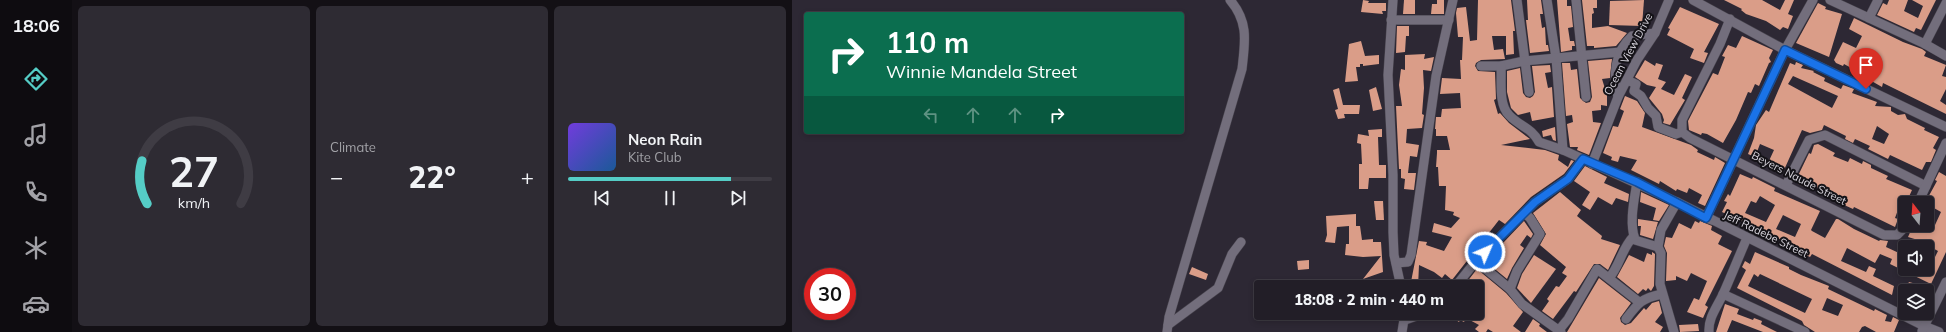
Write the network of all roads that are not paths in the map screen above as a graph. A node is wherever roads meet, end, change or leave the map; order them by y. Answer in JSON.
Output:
{"nodes":[{"id":1,"x":1230,"y":0,"type":"edge"},
{"id":2,"x":1393,"y":0,"type":"edge"},
{"id":3,"x":1453,"y":0,"type":"edge"},
{"id":4,"x":1517,"y":0,"type":"edge"},
{"id":5,"x":1547,"y":0,"type":"edge"},
{"id":6,"x":1576,"y":0,"type":"edge"},
{"id":7,"x":1669,"y":0,"type":"edge"},
{"id":8,"x":1693,"y":0,"type":"edge"},
{"id":9,"x":1813,"y":0,"type":"edge"},
{"id":10,"x":1830,"y":0,"type":"edge"},
{"id":11,"x":1878,"y":0,"type":"edge"},
{"id":12,"x":1946,"y":3,"type":"edge"},
{"id":13,"x":1869,"y":18,"type":"junction"},
{"id":14,"x":1730,"y":19,"type":"junction"},
{"id":15,"x":1392,"y":20,"type":"junction"},
{"id":16,"x":1449,"y":20,"type":"junction"},
{"id":17,"x":1655,"y":33,"type":"junction"},
{"id":18,"x":1925,"y":44,"type":"junction"},
{"id":19,"x":1785,"y":50,"type":"junction"},
{"id":20,"x":1620,"y":52,"type":"junction"},
{"id":21,"x":1581,"y":56,"type":"junction"},
{"id":22,"x":1946,"y":56,"type":"edge"},
{"id":23,"x":1556,"y":58,"type":"junction"},
{"id":24,"x":1524,"y":61,"type":"junction"},
{"id":25,"x":1481,"y":66,"type":"dead end"},
{"id":26,"x":1501,"y":66,"type":"junction"},
{"id":27,"x":1626,"y":80,"type":"junction"},
{"id":28,"x":1529,"y":92,"type":"dead end"},
{"id":29,"x":1618,"y":97,"type":"junction"},
{"id":30,"x":1586,"y":98,"type":"dead end"},
{"id":31,"x":1946,"y":127,"type":"edge"},
{"id":32,"x":1682,"y":132,"type":"junction"},
{"id":33,"x":1946,"y":143,"type":"edge"},
{"id":34,"x":1562,"y":150,"type":"junction"},
{"id":35,"x":1583,"y":159,"type":"junction"},
{"id":36,"x":1734,"y":160,"type":"junction"},
{"id":37,"x":1592,"y":164,"type":"junction"},
{"id":38,"x":1637,"y":182,"type":"junction"},
{"id":39,"x":1786,"y":185,"type":"junction"},
{"id":40,"x":1926,"y":186,"type":"junction"},
{"id":41,"x":1921,"y":196,"type":"edge"},
{"id":42,"x":1677,"y":202,"type":"junction"},
{"id":43,"x":1524,"y":213,"type":"junction"},
{"id":44,"x":1706,"y":218,"type":"junction"},
{"id":45,"x":1900,"y":232,"type":"edge"},
{"id":46,"x":1634,"y":236,"type":"junction"},
{"id":47,"x":1747,"y":238,"type":"junction"},
{"id":48,"x":1241,"y":242,"type":"dead end"},
{"id":49,"x":1658,"y":247,"type":"junction"},
{"id":50,"x":1476,"y":262,"type":"junction"},
{"id":51,"x":1396,"y":263,"type":"junction"},
{"id":52,"x":1608,"y":278,"type":"junction"},
{"id":53,"x":1400,"y":280,"type":"edge"},
{"id":54,"x":1461,"y":280,"type":"edge"},
{"id":55,"x":1946,"y":282,"type":"edge"},
{"id":56,"x":1510,"y":289,"type":"junction"},
{"id":57,"x":1662,"y":294,"type":"junction"},
{"id":58,"x":1723,"y":294,"type":"junction"},
{"id":59,"x":1639,"y":302,"type":"junction"},
{"id":60,"x":1626,"y":319,"type":"dead end"},
{"id":61,"x":1404,"y":320,"type":"edge"},
{"id":62,"x":1168,"y":329,"type":"edge"},
{"id":63,"x":1923,"y":329,"type":"edge"},
{"id":64,"x":1560,"y":331,"type":"edge"},
{"id":65,"x":1402,"y":332,"type":"edge"},
{"id":66,"x":1674,"y":332,"type":"edge"},
{"id":67,"x":1709,"y":332,"type":"edge"},
{"id":68,"x":1805,"y":332,"type":"edge"},
{"id":69,"x":1939,"y":332,"type":"edge"}],
"edges":[{"from":1,"to":62,"type":"street"},
{"from":2,"to":15,"type":"street"},
{"from":3,"to":16,"type":"street"},
{"from":4,"to":24,"type":"street"},
{"from":5,"to":23,"type":"street"},
{"from":6,"to":21,"type":"street"},
{"from":7,"to":17,"type":"street","name":"Ocean View Drive"},
{"from":8,"to":14,"type":"street"},
{"from":9,"to":19,"type":"street","name":"Jeff Radebe Street"},
{"from":10,"to":13,"type":"street"},
{"from":11,"to":13,"type":"street"},
{"from":12,"to":18,"type":"street"},
{"from":13,"to":18,"type":"street"},
{"from":14,"to":19,"type":"street"},
{"from":14,"to":32,"type":"street"},
{"from":15,"to":16,"type":"street"},
{"from":15,"to":51,"type":"street"},
{"from":16,"to":51,"type":"street"},
{"from":17,"to":20,"type":"street"},
{"from":17,"to":27,"type":"street","name":"Ocean View Drive"},
{"from":18,"to":22,"type":"street"},
{"from":19,"to":31,"type":"street"},
{"from":19,"to":36,"type":"street","name":"Jeff Radebe Street"},
{"from":20,"to":21,"type":"street"},
{"from":20,"to":29,"type":"street"},
{"from":21,"to":23,"type":"street"},
{"from":21,"to":30,"type":"street"},
{"from":23,"to":24,"type":"street"},
{"from":23,"to":34,"type":"street"},
{"from":24,"to":26,"type":"street"},
{"from":24,"to":28,"type":"street"},
{"from":25,"to":26,"type":"street"},
{"from":26,"to":34,"type":"street"},
{"from":27,"to":29,"type":"street","name":"Ocean View Drive"},
{"from":27,"to":32,"type":"street","name":"Beyers Naude Street"},
{"from":29,"to":37,"type":"street","name":"Ocean View Drive"},
{"from":32,"to":36,"type":"street","name":"Beyers Naude Street"},
{"from":33,"to":40,"type":"street"},
{"from":34,"to":35,"type":"street"},
{"from":35,"to":37,"type":"street"},
{"from":35,"to":43,"type":"street"},
{"from":36,"to":39,"type":"street","name":"Beyers Naude Street"},
{"from":36,"to":44,"type":"street","name":"Jeff Radebe Street"},
{"from":37,"to":38,"type":"street"},
{"from":38,"to":42,"type":"street"},
{"from":38,"to":46,"type":"street"},
{"from":39,"to":40,"type":"street"},
{"from":39,"to":45,"type":"street","name":"Beyers Naude Street"},
{"from":40,"to":41,"type":"street"},
{"from":42,"to":44,"type":"street"},
{"from":42,"to":49,"type":"street"},
{"from":43,"to":50,"type":"street"},
{"from":43,"to":56,"type":"street"},
{"from":44,"to":47,"type":"street"},
{"from":44,"to":63,"type":"street","name":"Jeff Radebe Street"},
{"from":46,"to":49,"type":"street"},
{"from":46,"to":52,"type":"street"},
{"from":47,"to":58,"type":"street"},
{"from":47,"to":63,"type":"street"},
{"from":48,"to":62,"type":"street"},
{"from":49,"to":57,"type":"street"},
{"from":50,"to":54,"type":"street"},
{"from":50,"to":56,"type":"street"},
{"from":51,"to":53,"type":"street"},
{"from":52,"to":59,"type":"street"},
{"from":52,"to":64,"type":"street"},
{"from":55,"to":63,"type":"street"},
{"from":56,"to":64,"type":"street"},
{"from":57,"to":59,"type":"street"},
{"from":57,"to":66,"type":"street"},
{"from":58,"to":67,"type":"street"},
{"from":58,"to":68,"type":"street"},
{"from":59,"to":60,"type":"street"},
{"from":61,"to":65,"type":"street"},
{"from":63,"to":69,"type":"street"}]}
